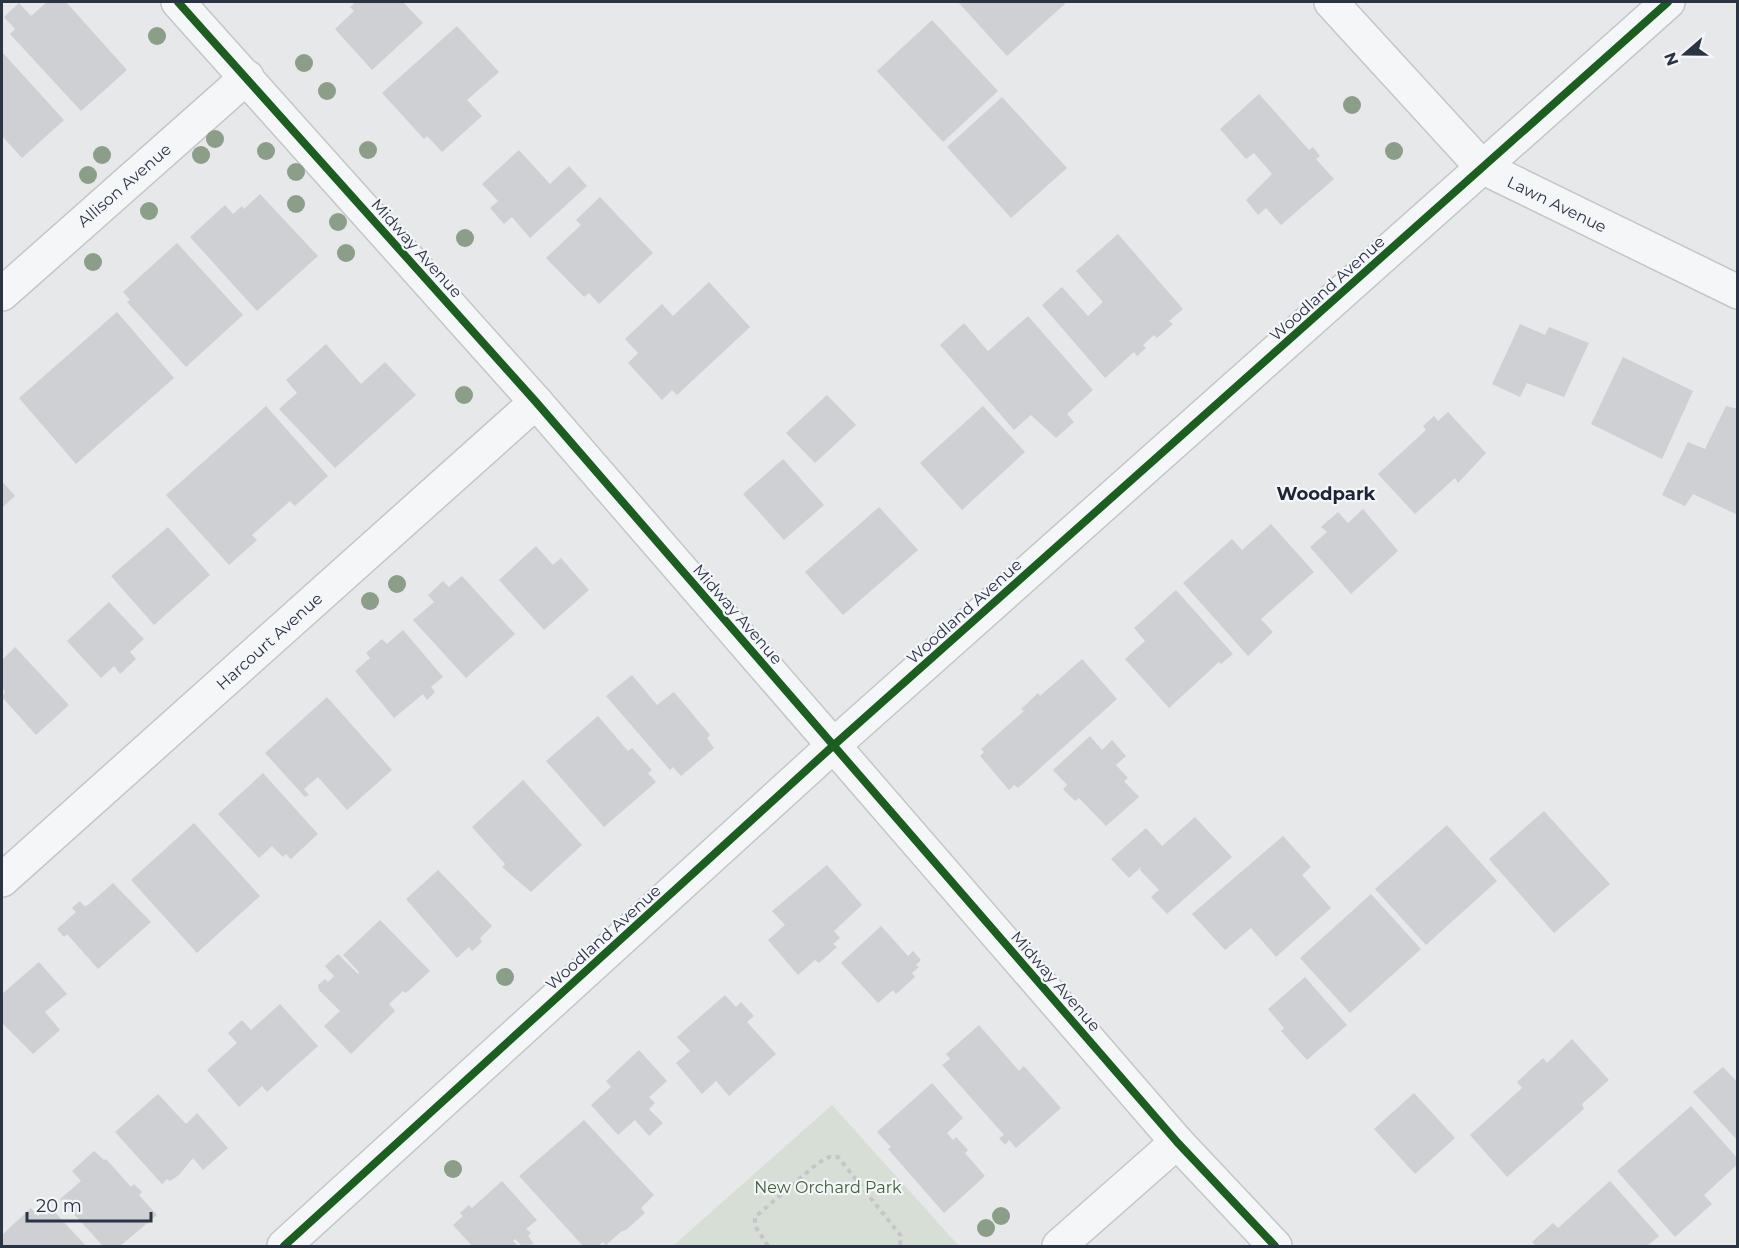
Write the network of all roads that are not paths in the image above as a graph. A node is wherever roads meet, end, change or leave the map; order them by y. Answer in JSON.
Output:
{"nodes":[{"id":1,"x":178,"y":2,"type":"edge"},
{"id":2,"x":1331,"y":2,"type":"edge"},
{"id":3,"x":1668,"y":2,"type":"edge"},
{"id":4,"x":247,"y":77,"type":"junction"},
{"id":5,"x":1482,"y":167,"type":"junction"},
{"id":6,"x":1737,"y":292,"type":"edge"},
{"id":7,"x":2,"y":294,"type":"edge"},
{"id":8,"x":536,"y":402,"type":"junction"},
{"id":9,"x":834,"y":745,"type":"junction"},
{"id":10,"x":2,"y":880,"type":"edge"},
{"id":11,"x":1177,"y":1142,"type":"junction"},
{"id":12,"x":284,"y":1246,"type":"edge"},
{"id":13,"x":1059,"y":1246,"type":"edge"},
{"id":14,"x":1275,"y":1246,"type":"edge"}],
"edges":[{"from":1,"to":4,"type":"street","name":"Midway Avenue"},
{"from":2,"to":5,"type":"street","name":"Lawn Avenue"},
{"from":3,"to":5,"type":"street","name":"Woodland Avenue"},
{"from":4,"to":7,"type":"street","name":"Allison Avenue"},
{"from":4,"to":8,"type":"street","name":"Midway Avenue"},
{"from":5,"to":6,"type":"street","name":"Lawn Avenue"},
{"from":5,"to":9,"type":"street","name":"Woodland Avenue"},
{"from":8,"to":9,"type":"street","name":"Midway Avenue"},
{"from":8,"to":10,"type":"street","name":"Harcourt Avenue"},
{"from":9,"to":11,"type":"street","name":"Midway Avenue"},
{"from":9,"to":12,"type":"street","name":"Woodland Avenue"},
{"from":11,"to":13,"type":"street"},
{"from":11,"to":14,"type":"street","name":"Midway Avenue"}]}
